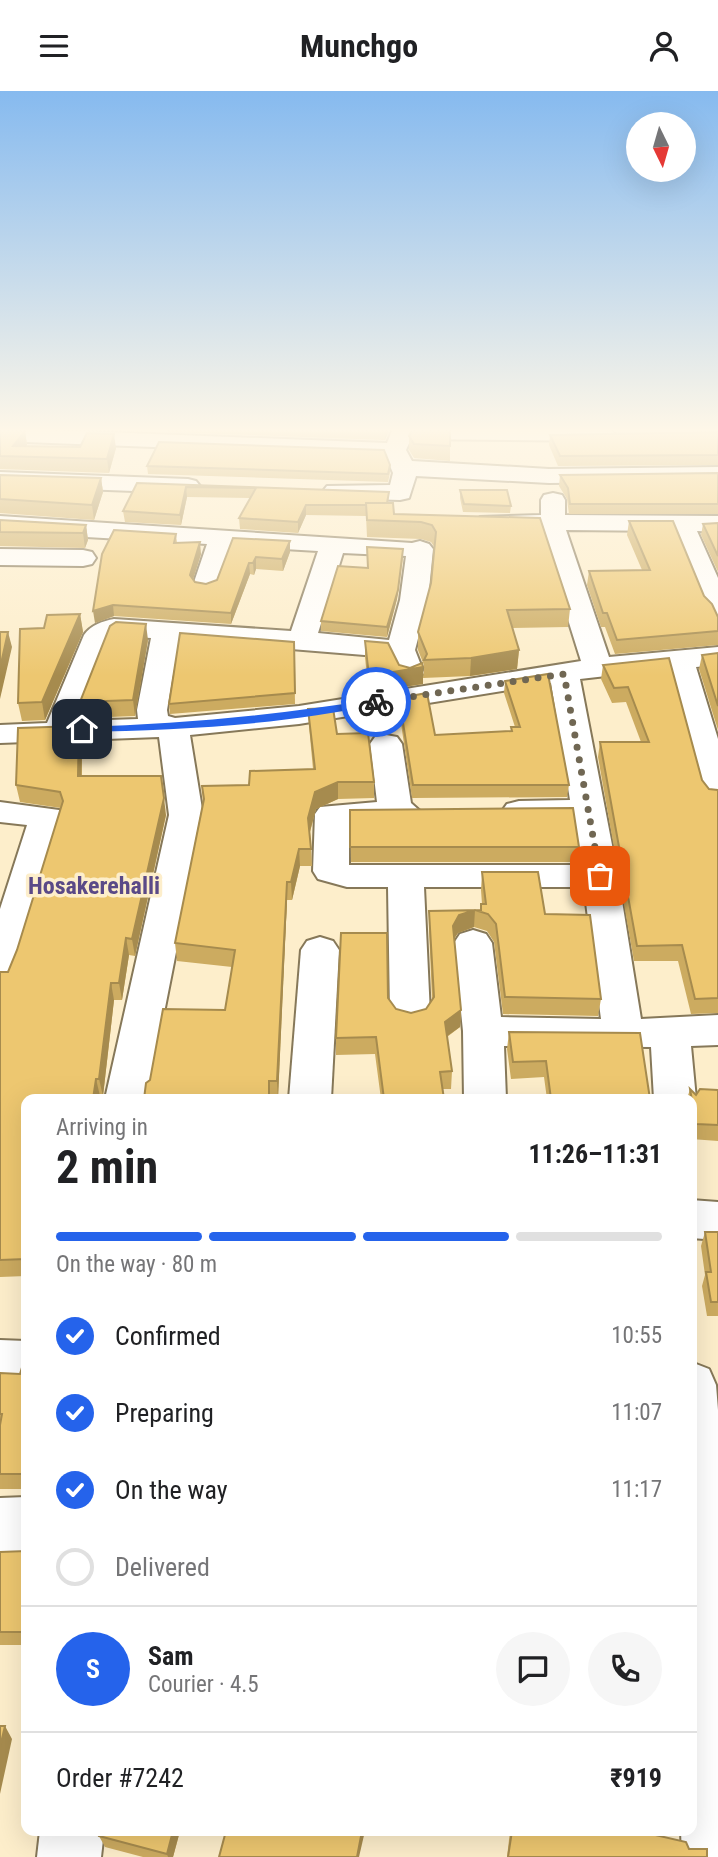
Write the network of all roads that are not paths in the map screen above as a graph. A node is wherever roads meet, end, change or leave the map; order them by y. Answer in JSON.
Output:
{"nodes":[{"id":1,"x":553,"y":510,"type":"edge"},
{"id":2,"x":0,"y":522,"type":"edge"},
{"id":3,"x":464,"y":522,"type":"edge"},
{"id":4,"x":555,"y":524,"type":"junction"},
{"id":5,"x":681,"y":524,"type":"junction"},
{"id":6,"x":718,"y":524,"type":"edge"},
{"id":7,"x":222,"y":538,"type":"junction"},
{"id":8,"x":333,"y":545,"type":"junction"},
{"id":9,"x":0,"y":557,"type":"edge"},
{"id":10,"x":83,"y":558,"type":"dead end"},
{"id":11,"x":206,"y":585,"type":"edge"},
{"id":12,"x":714,"y":594,"type":"edge"},
{"id":13,"x":167,"y":630,"type":"junction"},
{"id":14,"x":302,"y":640,"type":"junction"},
{"id":15,"x":401,"y":650,"type":"junction"},
{"id":16,"x":718,"y":656,"type":"edge"},
{"id":17,"x":679,"y":658,"type":"junction"},
{"id":18,"x":598,"y":667,"type":"junction"},
{"id":19,"x":564,"y":674,"type":"junction"},
{"id":20,"x":416,"y":695,"type":"junction"},
{"id":21,"x":173,"y":727,"type":"junction"},
{"id":22,"x":60,"y":730,"type":"junction"},
{"id":23,"x":0,"y":734,"type":"edge"},
{"id":24,"x":386,"y":744,"type":"dead end"},
{"id":25,"x":718,"y":794,"type":"edge"},
{"id":26,"x":587,"y":810,"type":"junction"},
{"id":27,"x":395,"y":811,"type":"junction"},
{"id":28,"x":436,"y":811,"type":"edge"},
{"id":29,"x":491,"y":811,"type":"edge"},
{"id":30,"x":0,"y":813,"type":"edge"},
{"id":31,"x":406,"y":876,"type":"junction"},
{"id":32,"x":600,"y":876,"type":"junction"},
{"id":33,"x":474,"y":943,"type":"dead end"},
{"id":34,"x":320,"y":950,"type":"dead end"},
{"id":35,"x":0,"y":967,"type":"edge"},
{"id":36,"x":410,"y":1014,"type":"edge"},
{"id":37,"x":718,"y":1030,"type":"edge"},
{"id":38,"x":483,"y":1031,"type":"junction"},
{"id":39,"x":670,"y":1032,"type":"junction"},
{"id":40,"x":623,"y":1034,"type":"junction"},
{"id":41,"x":127,"y":1094,"type":"edge"},
{"id":42,"x":310,"y":1094,"type":"edge"},
{"id":43,"x":485,"y":1094,"type":"edge"},
{"id":44,"x":675,"y":1094,"type":"edge"},
{"id":45,"x":697,"y":1219,"type":"edge"},
{"id":46,"x":718,"y":1221,"type":"edge"},
{"id":47,"x":0,"y":1363,"type":"edge"},
{"id":48,"x":21,"y":1364,"type":"edge"},
{"id":49,"x":697,"y":1434,"type":"edge"},
{"id":50,"x":707,"y":1495,"type":"edge"},
{"id":51,"x":21,"y":1524,"type":"edge"},
{"id":52,"x":0,"y":1525,"type":"edge"},
{"id":53,"x":706,"y":1762,"type":"edge"},
{"id":54,"x":71,"y":1836,"type":"edge"},
{"id":55,"x":69,"y":1857,"type":"edge"},
{"id":56,"x":714,"y":1857,"type":"edge"}],
"edges":[{"from":1,"to":4,"type":"street"},
{"from":2,"to":7,"type":"street"},
{"from":3,"to":4,"type":"street"},
{"from":4,"to":5,"type":"street"},
{"from":4,"to":18,"type":"street"},
{"from":5,"to":6,"type":"street"},
{"from":5,"to":12,"type":"street"},
{"from":7,"to":8,"type":"street"},
{"from":7,"to":11,"type":"street"},
{"from":8,"to":14,"type":"street"},
{"from":8,"to":15,"type":"street"},
{"from":9,"to":10,"type":"street"},
{"from":13,"to":14,"type":"street"},
{"from":13,"to":21,"type":"street"},
{"from":13,"to":22,"type":"street"},
{"from":14,"to":15,"type":"street"},
{"from":15,"to":20,"type":"street"},
{"from":16,"to":17,"type":"street"},
{"from":17,"to":18,"type":"street"},
{"from":17,"to":25,"type":"street"},
{"from":18,"to":19,"type":"street"},
{"from":19,"to":20,"type":"street"},
{"from":19,"to":26,"type":"street"},
{"from":20,"to":21,"type":"street"},
{"from":21,"to":22,"type":"street"},
{"from":21,"to":41,"type":"street"},
{"from":22,"to":23,"type":"street"},
{"from":24,"to":27,"type":"street"},
{"from":26,"to":29,"type":"street"},
{"from":26,"to":32,"type":"street"},
{"from":27,"to":28,"type":"street"},
{"from":27,"to":31,"type":"street"},
{"from":30,"to":35,"type":"street"},
{"from":31,"to":32,"type":"street"},
{"from":31,"to":36,"type":"street"},
{"from":32,"to":40,"type":"street"},
{"from":33,"to":38,"type":"street"},
{"from":34,"to":42,"type":"street"},
{"from":37,"to":39,"type":"street"},
{"from":38,"to":40,"type":"street"},
{"from":38,"to":43,"type":"street"},
{"from":39,"to":40,"type":"street"},
{"from":39,"to":44,"type":"street"},
{"from":45,"to":46,"type":"street"},
{"from":47,"to":48,"type":"street"},
{"from":49,"to":50,"type":"street"},
{"from":50,"to":53,"type":"street"},
{"from":51,"to":52,"type":"street"},
{"from":53,"to":56,"type":"street"},
{"from":54,"to":55,"type":"street"}]}
